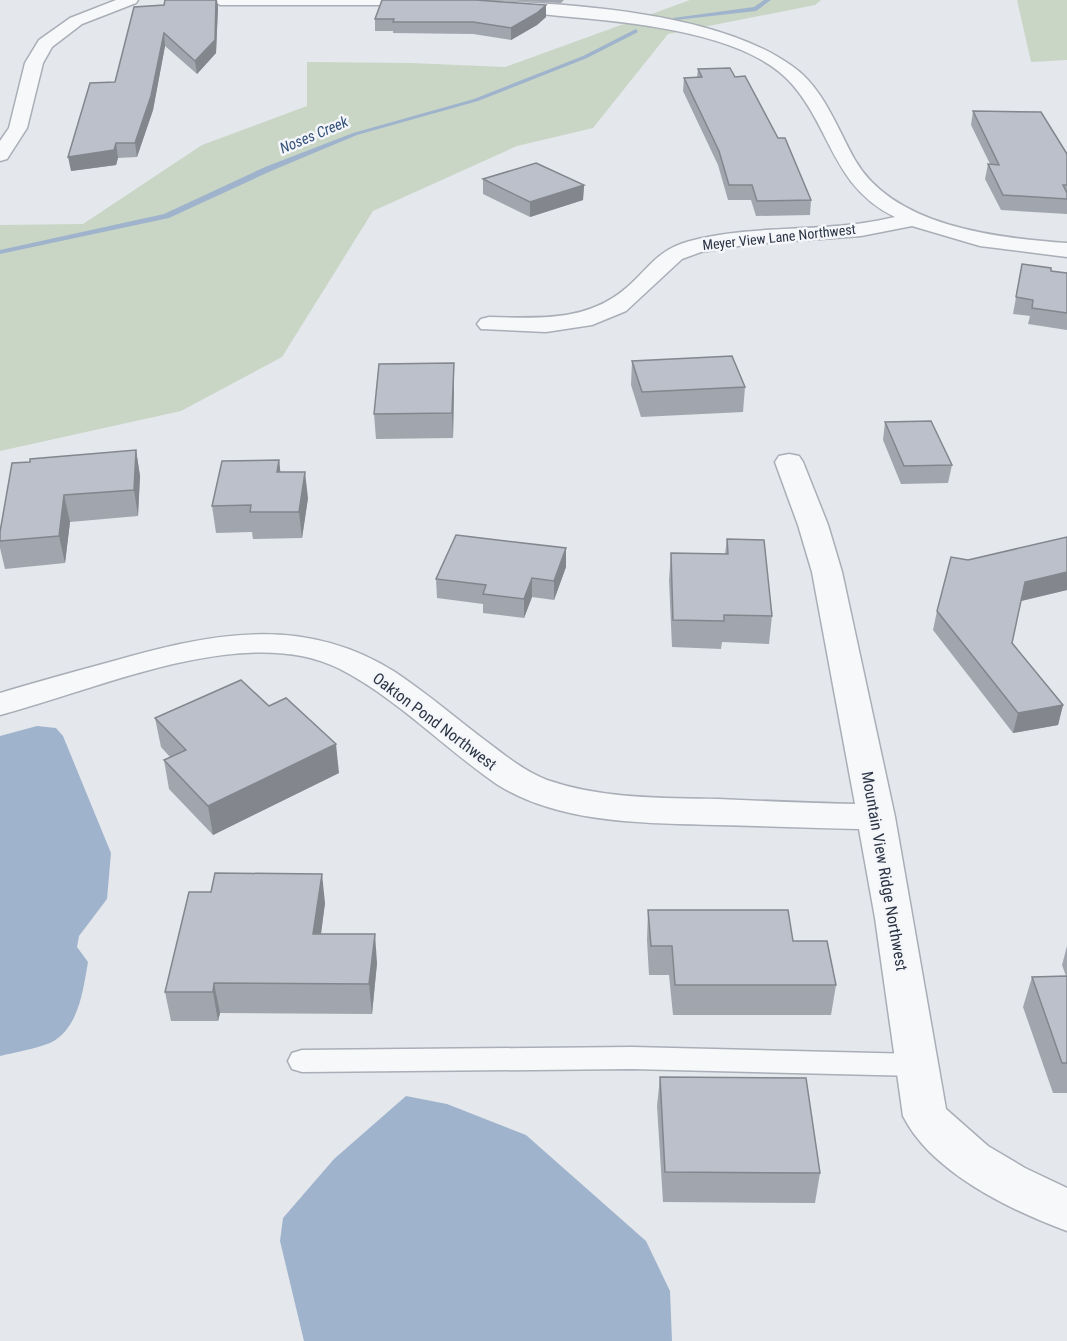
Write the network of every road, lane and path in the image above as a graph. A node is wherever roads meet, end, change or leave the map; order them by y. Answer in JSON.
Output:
{"nodes":[{"id":1,"x":130,"y":0,"type":"edge"},
{"id":2,"x":220,"y":0,"type":"edge"},
{"id":3,"x":398,"y":0,"type":"edge"},
{"id":4,"x":419,"y":0,"type":"edge"},
{"id":5,"x":0,"y":155,"type":"edge"},
{"id":6,"x":914,"y":219,"type":"junction"},
{"id":7,"x":1067,"y":250,"type":"edge"},
{"id":8,"x":489,"y":324,"type":"dead end"},
{"id":9,"x":789,"y":462,"type":"dead end"},
{"id":10,"x":0,"y":704,"type":"edge"},
{"id":11,"x":877,"y":817,"type":"junction"},
{"id":12,"x":302,"y":1061,"type":"dead end"},
{"id":13,"x":917,"y":1065,"type":"junction"},
{"id":14,"x":1067,"y":1210,"type":"edge"}],
"edges":[{"from":1,"to":5,"type":"street"},
{"from":2,"to":3,"type":"street"},
{"from":4,"to":6,"type":"street"},
{"from":6,"to":7,"type":"street"},
{"from":6,"to":8,"type":"street","name":"Meyer View Lane Northwest"},
{"from":9,"to":11,"type":"street","name":"Mountain View Ridge Northwest"},
{"from":10,"to":11,"type":"street","name":"Oakton Pond Northwest"},
{"from":11,"to":13,"type":"street","name":"Mountain View Ridge Northwest"},
{"from":12,"to":13,"type":"lane"},
{"from":13,"to":14,"type":"street","name":"Mountain View Ridge Northwest"}]}
